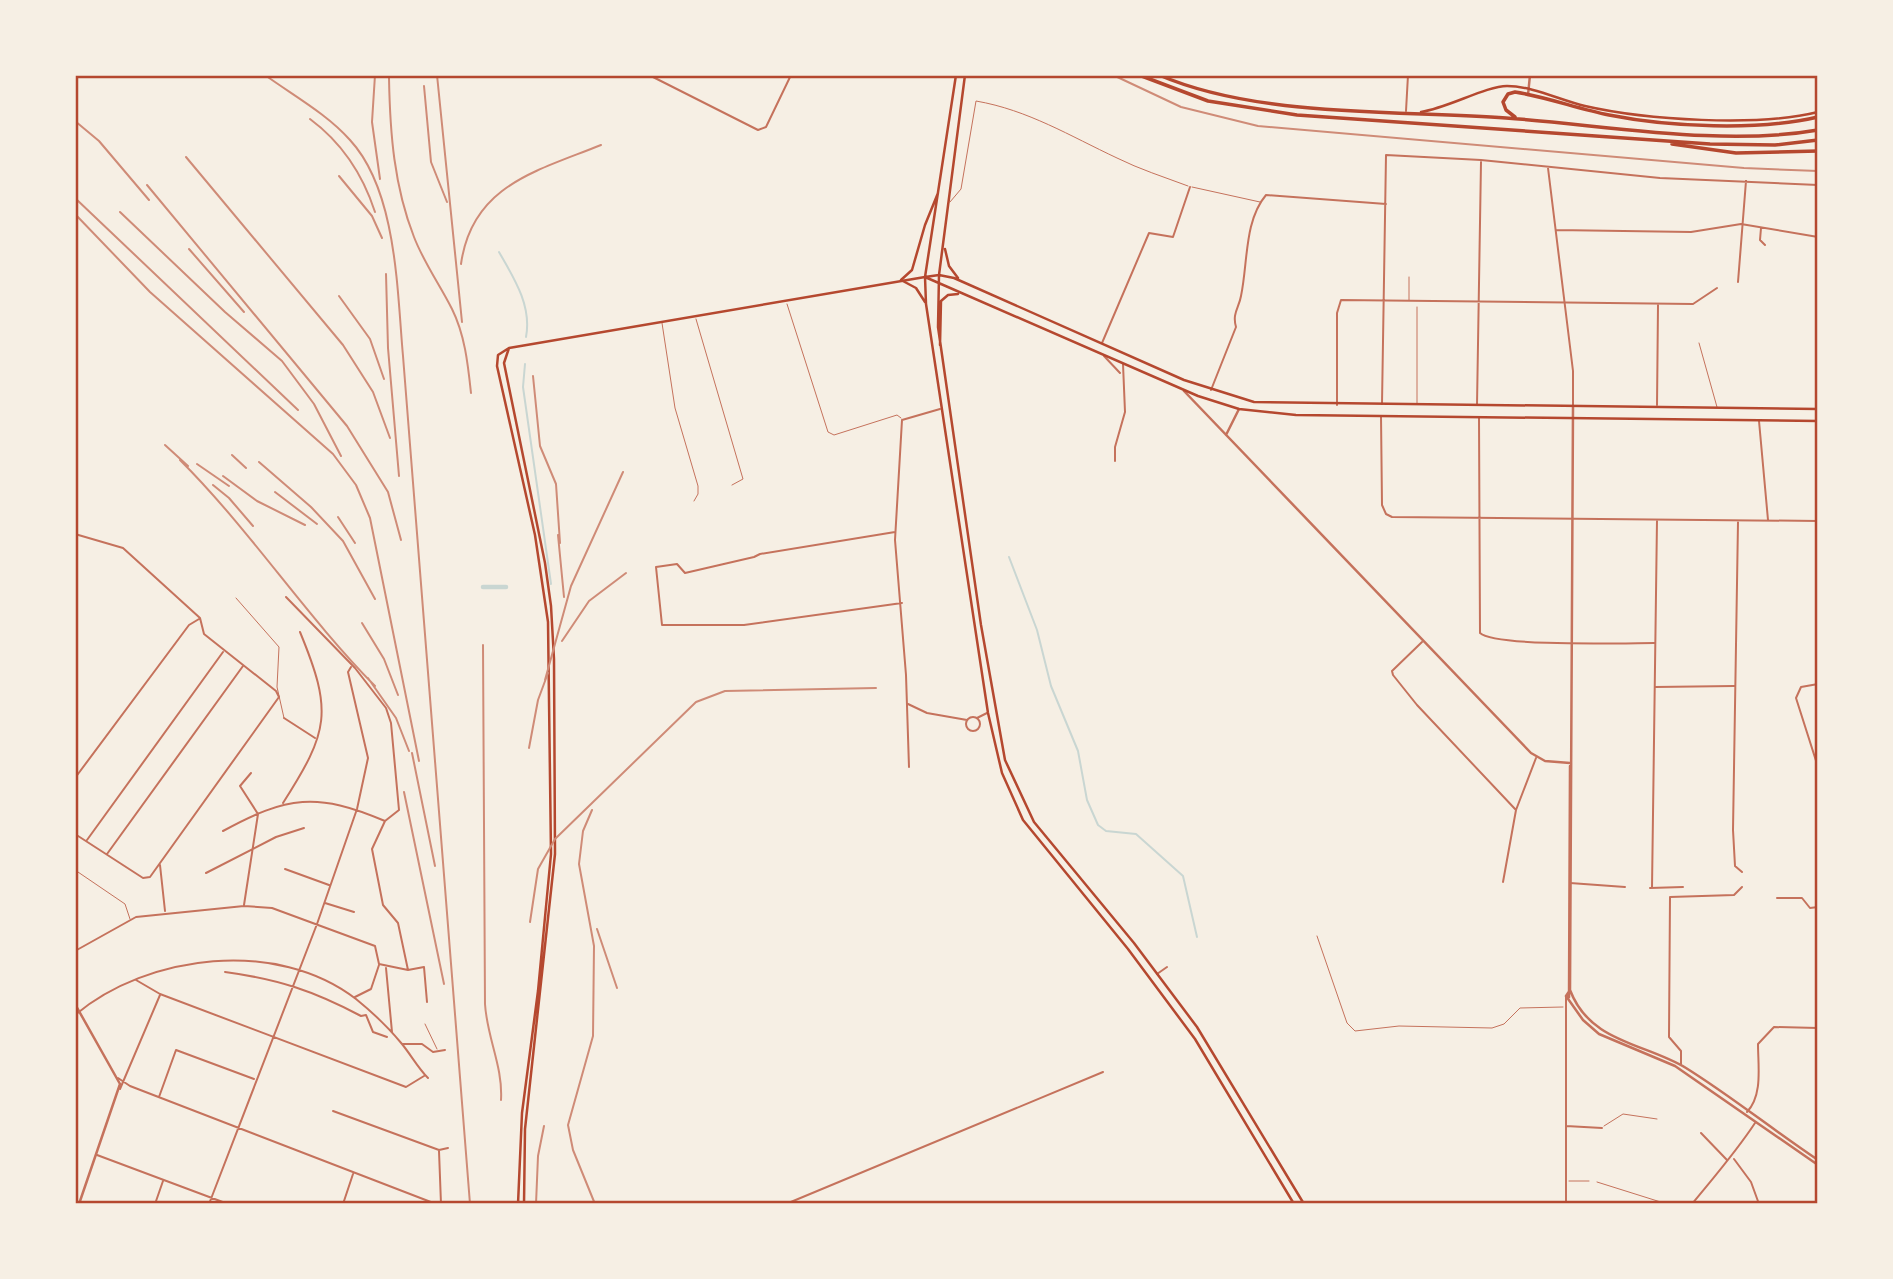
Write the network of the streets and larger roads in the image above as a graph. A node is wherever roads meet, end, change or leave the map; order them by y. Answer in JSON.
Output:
{"nodes":[{"id":1,"x":649,"y":75,"type":"edge"},
{"id":2,"x":791,"y":75,"type":"edge"},
{"id":3,"x":956,"y":75,"type":"edge"},
{"id":4,"x":965,"y":75,"type":"edge"},
{"id":5,"x":1139,"y":75,"type":"edge"},
{"id":6,"x":1408,"y":75,"type":"edge"},
{"id":7,"x":1530,"y":75,"type":"edge"},
{"id":8,"x":1162,"y":76,"type":"edge"},
{"id":9,"x":1160,"y":84,"type":"junction"},
{"id":10,"x":1528,"y":93,"type":"junction"},
{"id":11,"x":1406,"y":111,"type":"junction"},
{"id":12,"x":1421,"y":112,"type":"junction"},
{"id":13,"x":1818,"y":114,"type":"edge"},
{"id":14,"x":1518,"y":119,"type":"junction"},
{"id":15,"x":1818,"y":130,"type":"edge"},
{"id":16,"x":1649,"y":140,"type":"junction"},
{"id":17,"x":1818,"y":140,"type":"edge"},
{"id":18,"x":1818,"y":151,"type":"edge"},
{"id":19,"x":1481,"y":160,"type":"junction"},
{"id":20,"x":1548,"y":168,"type":"junction"},
{"id":21,"x":1746,"y":180,"type":"junction"},
{"id":22,"x":1818,"y":185,"type":"edge"},
{"id":23,"x":941,"y":187,"type":"junction"},
{"id":24,"x":1190,"y":187,"type":"road end"},
{"id":25,"x":1386,"y":204,"type":"junction"},
{"id":26,"x":1741,"y":224,"type":"junction"},
{"id":27,"x":1761,"y":228,"type":"junction"},
{"id":28,"x":1556,"y":230,"type":"junction"},
{"id":29,"x":1818,"y":237,"type":"edge"},
{"id":30,"x":944,"y":243,"type":"junction"},
{"id":31,"x":1765,"y":245,"type":"dead end"},
{"id":32,"x":939,"y":275,"type":"junction"},
{"id":33,"x":925,"y":277,"type":"junction"},
{"id":34,"x":901,"y":280,"type":"junction"},
{"id":35,"x":961,"y":281,"type":"junction"},
{"id":36,"x":1738,"y":282,"type":"dead end"},
{"id":37,"x":939,"y":284,"type":"junction"},
{"id":38,"x":1717,"y":288,"type":"dead end"},
{"id":39,"x":961,"y":295,"type":"junction"},
{"id":40,"x":1383,"y":300,"type":"junction"},
{"id":41,"x":1480,"y":300,"type":"junction"},
{"id":42,"x":1564,"y":302,"type":"junction"},
{"id":43,"x":926,"y":304,"type":"junction"},
{"id":44,"x":1658,"y":304,"type":"junction"},
{"id":45,"x":1055,"y":323,"type":"junction"},
{"id":46,"x":1051,"y":333,"type":"junction"},
{"id":47,"x":1102,"y":344,"type":"junction"},
{"id":48,"x":509,"y":348,"type":"junction"},
{"id":49,"x":939,"y":349,"type":"junction"},
{"id":50,"x":1104,"y":356,"type":"junction"},
{"id":51,"x":1123,"y":364,"type":"junction"},
{"id":52,"x":1121,"y":374,"type":"junction"},
{"id":53,"x":1211,"y":390,"type":"junction"},
{"id":54,"x":1184,"y":391,"type":"junction"},
{"id":55,"x":945,"y":394,"type":"junction"},
{"id":56,"x":938,"y":395,"type":"junction"},
{"id":57,"x":1237,"y":398,"type":"junction"},
{"id":58,"x":1337,"y":404,"type":"junction"},
{"id":59,"x":1382,"y":405,"type":"junction"},
{"id":60,"x":1477,"y":406,"type":"junction"},
{"id":61,"x":1573,"y":407,"type":"junction"},
{"id":62,"x":1236,"y":408,"type":"junction"},
{"id":63,"x":1657,"y":408,"type":"junction"},
{"id":64,"x":1697,"y":408,"type":"junction"},
{"id":65,"x":940,"y":409,"type":"junction"},
{"id":66,"x":1818,"y":409,"type":"edge"},
{"id":67,"x":1381,"y":416,"type":"junction"},
{"id":68,"x":1479,"y":417,"type":"junction"},
{"id":69,"x":1573,"y":418,"type":"junction"},
{"id":70,"x":1698,"y":420,"type":"junction"},
{"id":71,"x":1759,"y":420,"type":"junction"},
{"id":72,"x":1818,"y":421,"type":"edge"},
{"id":73,"x":1226,"y":435,"type":"junction"},
{"id":74,"x":1115,"y":461,"type":"dead end"},
{"id":75,"x":1477,"y":518,"type":"junction"},
{"id":76,"x":1573,"y":518,"type":"junction"},
{"id":77,"x":1657,"y":519,"type":"junction"},
{"id":78,"x":1738,"y":521,"type":"junction"},
{"id":79,"x":1768,"y":521,"type":"junction"},
{"id":80,"x":1817,"y":521,"type":"edge"},
{"id":81,"x":895,"y":532,"type":"junction"},
{"id":82,"x":75,"y":534,"type":"edge"},
{"id":83,"x":286,"y":597,"type":"dead end"},
{"id":84,"x":902,"y":603,"type":"junction"},
{"id":85,"x":200,"y":618,"type":"junction"},
{"id":86,"x":300,"y":632,"type":"dead end"},
{"id":87,"x":1423,"y":642,"type":"junction"},
{"id":88,"x":1573,"y":643,"type":"junction"},
{"id":89,"x":1654,"y":643,"type":"junction"},
{"id":90,"x":224,"y":650,"type":"junction"},
{"id":91,"x":244,"y":666,"type":"junction"},
{"id":92,"x":351,"y":667,"type":"dead end"},
{"id":93,"x":1816,"y":673,"type":"dead end"},
{"id":94,"x":1818,"y":684,"type":"edge"},
{"id":95,"x":1734,"y":686,"type":"junction"},
{"id":96,"x":1654,"y":687,"type":"junction"},
{"id":97,"x":906,"y":702,"type":"junction"},
{"id":98,"x":988,"y":713,"type":"junction"},
{"id":99,"x":284,"y":718,"type":"road end"},
{"id":100,"x":977,"y":718,"type":"junction"},
{"id":101,"x":968,"y":720,"type":"junction"},
{"id":102,"x":317,"y":740,"type":"junction"},
{"id":103,"x":1537,"y":757,"type":"junction"},
{"id":104,"x":1570,"y":763,"type":"junction"},
{"id":105,"x":909,"y":767,"type":"dead end"},
{"id":106,"x":1818,"y":767,"type":"edge"},
{"id":107,"x":251,"y":773,"type":"dead end"},
{"id":108,"x":75,"y":778,"type":"edge"},
{"id":109,"x":282,"y":803,"type":"junction"},
{"id":110,"x":357,"y":809,"type":"junction"},
{"id":111,"x":1516,"y":810,"type":"junction"},
{"id":112,"x":258,"y":814,"type":"junction"},
{"id":113,"x":385,"y":821,"type":"junction"},
{"id":114,"x":304,"y":828,"type":"dead end"},
{"id":115,"x":223,"y":831,"type":"dead end"},
{"id":116,"x":75,"y":834,"type":"edge"},
{"id":117,"x":86,"y":841,"type":"junction"},
{"id":118,"x":251,"y":849,"type":"junction"},
{"id":119,"x":107,"y":854,"type":"junction"},
{"id":120,"x":160,"y":864,"type":"junction"},
{"id":121,"x":285,"y":869,"type":"dead end"},
{"id":122,"x":1742,"y":872,"type":"dead end"},
{"id":123,"x":206,"y":873,"type":"dead end"},
{"id":124,"x":1503,"y":882,"type":"dead end"},
{"id":125,"x":1570,"y":883,"type":"junction"},
{"id":126,"x":330,"y":886,"type":"junction"},
{"id":127,"x":1625,"y":887,"type":"dead end"},
{"id":128,"x":1683,"y":887,"type":"dead end"},
{"id":129,"x":1742,"y":887,"type":"dead end"},
{"id":130,"x":1777,"y":898,"type":"dead end"},
{"id":131,"x":324,"y":902,"type":"junction"},
{"id":132,"x":244,"y":906,"type":"junction"},
{"id":133,"x":1818,"y":907,"type":"edge"},
{"id":134,"x":165,"y":912,"type":"junction"},
{"id":135,"x":354,"y":912,"type":"dead end"},
{"id":136,"x":317,"y":924,"type":"junction"},
{"id":137,"x":75,"y":951,"type":"edge"},
{"id":138,"x":379,"y":964,"type":"junction"},
{"id":139,"x":386,"y":967,"type":"junction"},
{"id":140,"x":1167,"y":967,"type":"dead end"},
{"id":141,"x":408,"y":970,"type":"junction"},
{"id":142,"x":299,"y":971,"type":"junction"},
{"id":143,"x":225,"y":972,"type":"dead end"},
{"id":144,"x":1157,"y":974,"type":"junction"},
{"id":145,"x":136,"y":979,"type":"junction"},
{"id":146,"x":293,"y":985,"type":"junction"},
{"id":147,"x":1570,"y":990,"type":"junction"},
{"id":148,"x":160,"y":994,"type":"junction"},
{"id":149,"x":1566,"y":996,"type":"junction"},
{"id":150,"x":354,"y":998,"type":"junction"},
{"id":151,"x":428,"y":1002,"type":"dead end"},
{"id":152,"x":75,"y":1004,"type":"edge"},
{"id":153,"x":80,"y":1011,"type":"junction"},
{"id":154,"x":75,"y":1016,"type":"edge"},
{"id":155,"x":1197,"y":1027,"type":"junction"},
{"id":156,"x":1818,"y":1028,"type":"edge"},
{"id":157,"x":392,"y":1032,"type":"junction"},
{"id":158,"x":1190,"y":1032,"type":"junction"},
{"id":159,"x":272,"y":1037,"type":"junction"},
{"id":160,"x":387,"y":1037,"type":"dead end"},
{"id":161,"x":402,"y":1044,"type":"junction"},
{"id":162,"x":445,"y":1050,"type":"dead end"},
{"id":163,"x":1661,"y":1058,"type":"junction"},
{"id":164,"x":1655,"y":1059,"type":"junction"},
{"id":165,"x":1675,"y":1066,"type":"junction"},
{"id":166,"x":1681,"y":1066,"type":"junction"},
{"id":167,"x":1104,"y":1072,"type":"dead end"},
{"id":168,"x":256,"y":1079,"type":"junction"},
{"id":169,"x":122,"y":1085,"type":"junction"},
{"id":170,"x":159,"y":1097,"type":"junction"},
{"id":171,"x":333,"y":1111,"type":"dead end"},
{"id":172,"x":1746,"y":1114,"type":"junction"},
{"id":173,"x":1755,"y":1123,"type":"junction"},
{"id":174,"x":1566,"y":1126,"type":"junction"},
{"id":175,"x":237,"y":1128,"type":"junction"},
{"id":176,"x":1602,"y":1128,"type":"road end"},
{"id":177,"x":1701,"y":1133,"type":"dead end"},
{"id":178,"x":448,"y":1148,"type":"dead end"},
{"id":179,"x":439,"y":1150,"type":"junction"},
{"id":180,"x":97,"y":1155,"type":"junction"},
{"id":181,"x":1733,"y":1158,"type":"junction"},
{"id":182,"x":1818,"y":1160,"type":"edge"},
{"id":183,"x":1727,"y":1161,"type":"junction"},
{"id":184,"x":1818,"y":1165,"type":"edge"},
{"id":185,"x":353,"y":1173,"type":"junction"},
{"id":186,"x":164,"y":1180,"type":"junction"},
{"id":187,"x":211,"y":1197,"type":"junction"},
{"id":188,"x":79,"y":1204,"type":"edge"},
{"id":189,"x":155,"y":1204,"type":"edge"},
{"id":190,"x":209,"y":1204,"type":"edge"},
{"id":191,"x":229,"y":1204,"type":"edge"},
{"id":192,"x":343,"y":1204,"type":"edge"},
{"id":193,"x":436,"y":1204,"type":"edge"},
{"id":194,"x":441,"y":1204,"type":"edge"},
{"id":195,"x":518,"y":1204,"type":"edge"},
{"id":196,"x":524,"y":1204,"type":"edge"},
{"id":197,"x":786,"y":1204,"type":"edge"},
{"id":198,"x":1294,"y":1204,"type":"edge"},
{"id":199,"x":1304,"y":1204,"type":"edge"},
{"id":200,"x":1566,"y":1204,"type":"edge"},
{"id":201,"x":1692,"y":1204,"type":"edge"},
{"id":202,"x":1759,"y":1204,"type":"edge"}],
"edges":[{"from":1,"to":2,"type":"street"},
{"from":3,"to":23,"type":"main road"},
{"from":4,"to":30,"type":"main road"},
{"from":5,"to":9,"type":"highway"},
{"from":6,"to":11,"type":"street"},
{"from":7,"to":10,"type":"street"},
{"from":8,"to":9,"type":"street"},
{"from":8,"to":11,"type":"highway"},
{"from":9,"to":16,"type":"highway"},
{"from":10,"to":12,"type":"main road"},
{"from":10,"to":13,"type":"highway"},
{"from":10,"to":14,"type":"highway"},
{"from":11,"to":12,"type":"highway"},
{"from":12,"to":14,"type":"highway"},
{"from":14,"to":15,"type":"highway"},
{"from":16,"to":17,"type":"highway"},
{"from":16,"to":18,"type":"highway"},
{"from":19,"to":20,"type":"street"},
{"from":19,"to":25,"type":"street"},
{"from":19,"to":41,"type":"street"},
{"from":20,"to":21,"type":"street"},
{"from":20,"to":28,"type":"street"},
{"from":21,"to":22,"type":"street"},
{"from":21,"to":26,"type":"street"},
{"from":23,"to":33,"type":"main road"},
{"from":23,"to":34,"type":"main road"},
{"from":24,"to":47,"type":"street"},
{"from":25,"to":40,"type":"street"},
{"from":25,"to":53,"type":"street"},
{"from":26,"to":27,"type":"street"},
{"from":26,"to":28,"type":"street"},
{"from":26,"to":36,"type":"street"},
{"from":27,"to":29,"type":"street"},
{"from":27,"to":31,"type":"street"},
{"from":28,"to":42,"type":"street"},
{"from":30,"to":32,"type":"main road"},
{"from":30,"to":35,"type":"main road"},
{"from":32,"to":33,"type":"main road"},
{"from":32,"to":35,"type":"main road"},
{"from":32,"to":37,"type":"main road"},
{"from":33,"to":34,"type":"main road"},
{"from":33,"to":37,"type":"main road"},
{"from":33,"to":43,"type":"main road"},
{"from":34,"to":43,"type":"main road"},
{"from":34,"to":48,"type":"main road"},
{"from":35,"to":45,"type":"main road"},
{"from":37,"to":39,"type":"main road"},
{"from":37,"to":49,"type":"main road"},
{"from":38,"to":44,"type":"street"},
{"from":39,"to":46,"type":"main road"},
{"from":39,"to":49,"type":"main road"},
{"from":40,"to":41,"type":"street"},
{"from":40,"to":58,"type":"street"},
{"from":40,"to":59,"type":"street"},
{"from":41,"to":42,"type":"street"},
{"from":41,"to":60,"type":"street"},
{"from":42,"to":44,"type":"street"},
{"from":42,"to":61,"type":"street"},
{"from":43,"to":56,"type":"main road"},
{"from":44,"to":63,"type":"street"},
{"from":45,"to":46,"type":"main road"},
{"from":45,"to":47,"type":"main road"},
{"from":46,"to":50,"type":"main road"},
{"from":47,"to":53,"type":"main road"},
{"from":48,"to":195,"type":"main road"},
{"from":48,"to":196,"type":"main road"},
{"from":49,"to":55,"type":"main road"},
{"from":50,"to":51,"type":"main road"},
{"from":50,"to":52,"type":"street"},
{"from":51,"to":52,"type":"street"},
{"from":51,"to":54,"type":"main road"},
{"from":52,"to":74,"type":"street"},
{"from":53,"to":57,"type":"main road"},
{"from":54,"to":62,"type":"main road"},
{"from":54,"to":73,"type":"street"},
{"from":55,"to":56,"type":"main road"},
{"from":55,"to":144,"type":"main road"},
{"from":56,"to":65,"type":"main road"},
{"from":57,"to":58,"type":"main road"},
{"from":57,"to":62,"type":"main road"},
{"from":58,"to":59,"type":"main road"},
{"from":59,"to":60,"type":"main road"},
{"from":59,"to":67,"type":"main road"},
{"from":60,"to":61,"type":"main road"},
{"from":61,"to":63,"type":"main road"},
{"from":61,"to":69,"type":"street"},
{"from":62,"to":67,"type":"main road"},
{"from":62,"to":73,"type":"street"},
{"from":63,"to":64,"type":"main road"},
{"from":64,"to":66,"type":"main road"},
{"from":64,"to":70,"type":"main road"},
{"from":65,"to":81,"type":"street"},
{"from":65,"to":98,"type":"main road"},
{"from":67,"to":68,"type":"main road"},
{"from":67,"to":75,"type":"street"},
{"from":68,"to":69,"type":"main road"},
{"from":68,"to":75,"type":"street"},
{"from":69,"to":70,"type":"main road"},
{"from":69,"to":76,"type":"street"},
{"from":70,"to":71,"type":"main road"},
{"from":71,"to":72,"type":"main road"},
{"from":71,"to":79,"type":"street"},
{"from":73,"to":87,"type":"street"},
{"from":75,"to":76,"type":"street"},
{"from":75,"to":88,"type":"street"},
{"from":76,"to":77,"type":"street"},
{"from":76,"to":88,"type":"street"},
{"from":77,"to":78,"type":"street"},
{"from":77,"to":89,"type":"street"},
{"from":78,"to":79,"type":"street"},
{"from":78,"to":95,"type":"street"},
{"from":79,"to":80,"type":"street"},
{"from":80,"to":93,"type":"street"},
{"from":81,"to":84,"type":"street"},
{"from":81,"to":84,"type":"street"},
{"from":82,"to":85,"type":"street"},
{"from":83,"to":113,"type":"street"},
{"from":84,"to":97,"type":"street"},
{"from":85,"to":90,"type":"street"},
{"from":85,"to":108,"type":"street"},
{"from":86,"to":102,"type":"street"},
{"from":87,"to":103,"type":"street"},
{"from":87,"to":111,"type":"street"},
{"from":88,"to":89,"type":"street"},
{"from":88,"to":104,"type":"street"},
{"from":89,"to":96,"type":"street"},
{"from":90,"to":91,"type":"street"},
{"from":90,"to":117,"type":"street"},
{"from":91,"to":119,"type":"street"},
{"from":91,"to":120,"type":"street"},
{"from":92,"to":110,"type":"street"},
{"from":94,"to":106,"type":"street"},
{"from":95,"to":96,"type":"street"},
{"from":95,"to":122,"type":"street"},
{"from":96,"to":128,"type":"street"},
{"from":97,"to":101,"type":"street"},
{"from":97,"to":105,"type":"street"},
{"from":98,"to":100,"type":"street"},
{"from":98,"to":158,"type":"main road"},
{"from":99,"to":102,"type":"street"},
{"from":100,"to":101,"type":"street"},
{"from":100,"to":101,"type":"street"},
{"from":102,"to":109,"type":"street"},
{"from":103,"to":104,"type":"street"},
{"from":103,"to":111,"type":"street"},
{"from":104,"to":125,"type":"street"},
{"from":107,"to":112,"type":"street"},
{"from":109,"to":110,"type":"street"},
{"from":109,"to":112,"type":"street"},
{"from":110,"to":113,"type":"street"},
{"from":110,"to":126,"type":"street"},
{"from":111,"to":124,"type":"street"},
{"from":112,"to":115,"type":"street"},
{"from":112,"to":118,"type":"street"},
{"from":113,"to":141,"type":"street"},
{"from":114,"to":118,"type":"street"},
{"from":116,"to":117,"type":"street"},
{"from":117,"to":119,"type":"street"},
{"from":118,"to":123,"type":"street"},
{"from":118,"to":132,"type":"street"},
{"from":119,"to":120,"type":"street"},
{"from":120,"to":134,"type":"street"},
{"from":121,"to":126,"type":"street"},
{"from":125,"to":127,"type":"street"},
{"from":125,"to":147,"type":"street"},
{"from":125,"to":149,"type":"street"},
{"from":126,"to":131,"type":"street"},
{"from":129,"to":166,"type":"street"},
{"from":130,"to":133,"type":"street"},
{"from":131,"to":135,"type":"street"},
{"from":131,"to":136,"type":"street"},
{"from":132,"to":134,"type":"street"},
{"from":132,"to":136,"type":"street"},
{"from":134,"to":137,"type":"street"},
{"from":136,"to":138,"type":"street"},
{"from":136,"to":142,"type":"street"},
{"from":138,"to":139,"type":"street"},
{"from":138,"to":150,"type":"street"},
{"from":139,"to":141,"type":"street"},
{"from":139,"to":157,"type":"street"},
{"from":140,"to":144,"type":"street"},
{"from":141,"to":151,"type":"street"},
{"from":142,"to":145,"type":"street"},
{"from":142,"to":146,"type":"street"},
{"from":142,"to":150,"type":"street"},
{"from":143,"to":146,"type":"street"},
{"from":144,"to":155,"type":"main road"},
{"from":145,"to":148,"type":"street"},
{"from":145,"to":153,"type":"street"},
{"from":146,"to":159,"type":"street"},
{"from":146,"to":160,"type":"street"},
{"from":147,"to":149,"type":"street"},
{"from":147,"to":163,"type":"street"},
{"from":148,"to":159,"type":"street"},
{"from":148,"to":169,"type":"street"},
{"from":149,"to":164,"type":"street"},
{"from":149,"to":174,"type":"street"},
{"from":150,"to":157,"type":"street"},
{"from":152,"to":153,"type":"street"},
{"from":153,"to":154,"type":"street"},
{"from":153,"to":169,"type":"street"},
{"from":155,"to":158,"type":"main road"},
{"from":155,"to":199,"type":"main road"},
{"from":156,"to":172,"type":"street"},
{"from":157,"to":161,"type":"street"},
{"from":158,"to":198,"type":"main road"},
{"from":159,"to":161,"type":"street"},
{"from":159,"to":168,"type":"street"},
{"from":161,"to":162,"type":"street"},
{"from":163,"to":164,"type":"street"},
{"from":163,"to":166,"type":"street"},
{"from":164,"to":165,"type":"street"},
{"from":165,"to":166,"type":"street"},
{"from":165,"to":172,"type":"street"},
{"from":166,"to":172,"type":"street"},
{"from":167,"to":197,"type":"street"},
{"from":168,"to":170,"type":"street"},
{"from":168,"to":175,"type":"street"},
{"from":169,"to":170,"type":"street"},
{"from":169,"to":180,"type":"street"},
{"from":170,"to":175,"type":"street"},
{"from":171,"to":179,"type":"street"},
{"from":172,"to":173,"type":"street"},
{"from":172,"to":182,"type":"street"},
{"from":173,"to":181,"type":"street"},
{"from":173,"to":184,"type":"street"},
{"from":174,"to":176,"type":"street"},
{"from":174,"to":200,"type":"street"},
{"from":175,"to":185,"type":"street"},
{"from":175,"to":187,"type":"street"},
{"from":177,"to":183,"type":"street"},
{"from":178,"to":179,"type":"street"},
{"from":179,"to":194,"type":"street"},
{"from":180,"to":186,"type":"street"},
{"from":180,"to":188,"type":"street"},
{"from":181,"to":183,"type":"street"},
{"from":181,"to":202,"type":"street"},
{"from":183,"to":201,"type":"street"},
{"from":185,"to":192,"type":"street"},
{"from":185,"to":193,"type":"street"},
{"from":186,"to":187,"type":"street"},
{"from":186,"to":189,"type":"street"},
{"from":187,"to":190,"type":"street"},
{"from":187,"to":191,"type":"street"}]}
